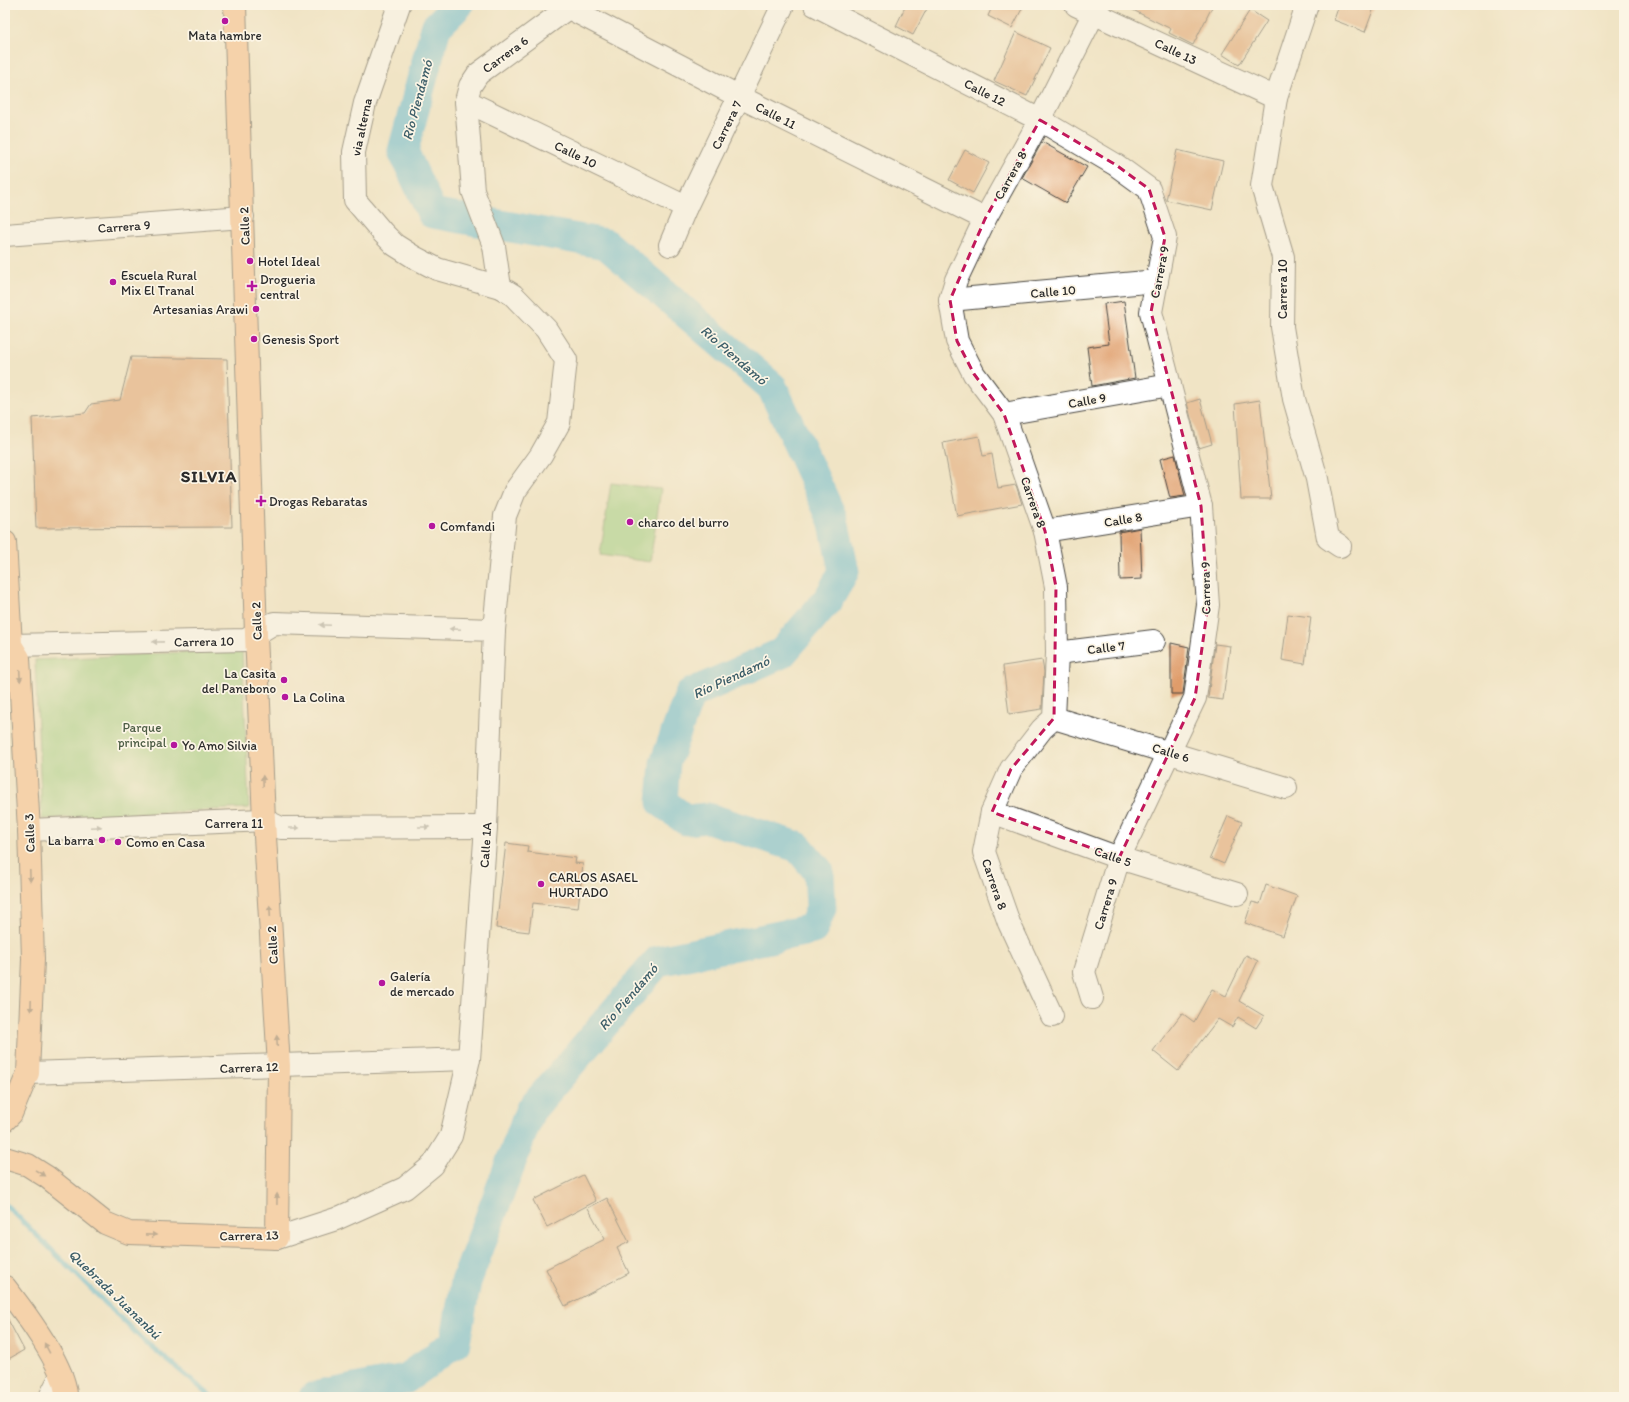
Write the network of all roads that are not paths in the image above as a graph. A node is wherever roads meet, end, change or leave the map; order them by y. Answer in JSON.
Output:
{"nodes":[{"id":1,"x":235,"y":5,"type":"edge"},
{"id":2,"x":399,"y":5,"type":"edge"},
{"id":3,"x":783,"y":5,"type":"edge"},
{"id":4,"x":815,"y":5,"type":"edge"},
{"id":5,"x":1307,"y":5,"type":"edge"},
{"id":6,"x":570,"y":7,"type":"edge"},
{"id":7,"x":1089,"y":8,"type":"edge"},
{"id":8,"x":740,"y":97,"type":"junction"},
{"id":9,"x":1276,"y":98,"type":"junction"},
{"id":10,"x":466,"y":101,"type":"junction"},
{"id":11,"x":1040,"y":120,"type":"junction"},
{"id":12,"x":1149,"y":189,"type":"joint"},
{"id":13,"x":686,"y":207,"type":"junction"},
{"id":14,"x":243,"y":217,"type":"junction"},
{"id":15,"x":985,"y":219,"type":"junction"},
{"id":16,"x":5,"y":234,"type":"edge"},
{"id":17,"x":670,"y":245,"type":"dead end"},
{"id":18,"x":1157,"y":281,"type":"junction"},
{"id":19,"x":500,"y":286,"type":"junction"},
{"id":20,"x":950,"y":300,"type":"junction"},
{"id":21,"x":1170,"y":386,"type":"junction"},
{"id":22,"x":1004,"y":414,"type":"junction"},
{"id":23,"x":1201,"y":506,"type":"junction"},
{"id":24,"x":1045,"y":531,"type":"junction"},
{"id":25,"x":5,"y":542,"type":"edge"},
{"id":26,"x":1340,"y":546,"type":"dead end"},
{"id":27,"x":494,"y":630,"type":"junction"},
{"id":28,"x":256,"y":634,"type":"junction"},
{"id":29,"x":1154,"y":641,"type":"dead end"},
{"id":30,"x":8,"y":644,"type":"edge"},
{"id":31,"x":1057,"y":653,"type":"junction"},
{"id":32,"x":1054,"y":718,"type":"junction"},
{"id":33,"x":1168,"y":751,"type":"junction"},
{"id":34,"x":1286,"y":788,"type":"dead end"},
{"id":35,"x":992,"y":812,"type":"junction"},
{"id":36,"x":264,"y":820,"type":"junction"},
{"id":37,"x":486,"y":827,"type":"junction"},
{"id":38,"x":29,"y":830,"type":"junction"},
{"id":39,"x":1119,"y":858,"type":"junction"},
{"id":40,"x":1237,"y":894,"type":"dead end"},
{"id":41,"x":1092,"y":998,"type":"dead end"},
{"id":42,"x":1052,"y":1016,"type":"dead end"},
{"id":43,"x":469,"y":1059,"type":"junction"},
{"id":44,"x":279,"y":1066,"type":"junction"},
{"id":45,"x":28,"y":1073,"type":"junction"},
{"id":46,"x":5,"y":1120,"type":"edge"},
{"id":47,"x":5,"y":1158,"type":"edge"},
{"id":48,"x":276,"y":1238,"type":"junction"},
{"id":49,"x":5,"y":1287,"type":"edge"},
{"id":50,"x":61,"y":1375,"type":"junction"},
{"id":51,"x":50,"y":1397,"type":"edge"},
{"id":52,"x":66,"y":1397,"type":"edge"}],
"edges":[{"from":1,"to":14,"type":"main road","name":"Calle 2"},
{"from":2,"to":19,"type":"street","name":"via alterna"},
{"from":3,"to":8,"type":"street","name":"Carrera 7"},
{"from":4,"to":11,"type":"street","name":"Calle 12"},
{"from":5,"to":9,"type":"street","name":"Carrera 10"},
{"from":6,"to":8,"type":"street","name":"Calle 11"},
{"from":6,"to":10,"type":"street","name":"Carrera 6"},
{"from":7,"to":9,"type":"street","name":"Calle 13"},
{"from":7,"to":11,"type":"street","name":"Carrera 8"},
{"from":8,"to":13,"type":"street","name":"Carrera 7"},
{"from":8,"to":15,"type":"street","name":"Calle 11"},
{"from":9,"to":26,"type":"street","name":"Carrera 10"},
{"from":10,"to":13,"type":"street","name":"Calle 10"},
{"from":10,"to":19,"type":"street","name":"Carrera 6"},
{"from":11,"to":12,"type":"street","name":"Calle 12"},
{"from":11,"to":15,"type":"street","name":"Carrera 8"},
{"from":12,"to":18,"type":"street","name":"Carrera 9"},
{"from":13,"to":17,"type":"street","name":"Carrera 7"},
{"from":14,"to":16,"type":"street","name":"Carrera 9"},
{"from":14,"to":28,"type":"main road","name":"Calle 2"},
{"from":15,"to":20,"type":"street","name":"Carrera 8"},
{"from":18,"to":20,"type":"street","name":"Calle 10"},
{"from":18,"to":21,"type":"street","name":"Carrera 9"},
{"from":19,"to":27,"type":"street","name":"Calle 1A"},
{"from":20,"to":22,"type":"street","name":"Carrera 8"},
{"from":21,"to":22,"type":"street","name":"Calle 9"},
{"from":21,"to":23,"type":"street","name":"Carrera 9"},
{"from":22,"to":24,"type":"street","name":"Carrera 8"},
{"from":23,"to":24,"type":"street","name":"Calle 8"},
{"from":23,"to":33,"type":"street","name":"Carrera 9"},
{"from":24,"to":31,"type":"street","name":"Carrera 8"},
{"from":25,"to":30,"type":"main road","name":"Calle 3"},
{"from":27,"to":28,"type":"street","name":"Carrera 10","one_way":true},
{"from":27,"to":37,"type":"street","name":"Calle 1A"},
{"from":28,"to":30,"type":"street","name":"Carrera 10","one_way":true},
{"from":36,"to":28,"type":"main road","name":"Calle 2","one_way":true},
{"from":29,"to":31,"type":"street","name":"Calle 7"},
{"from":30,"to":38,"type":"main road","name":"Calle 3","one_way":true},
{"from":31,"to":32,"type":"street","name":"Carrera 8"},
{"from":32,"to":33,"type":"street","name":"Calle 6"},
{"from":32,"to":35,"type":"street","name":"Carrera 8"},
{"from":33,"to":34,"type":"street","name":"Calle 6"},
{"from":33,"to":39,"type":"street","name":"Carrera 9"},
{"from":35,"to":39,"type":"street","name":"Calle 5"},
{"from":35,"to":42,"type":"street","name":"Carrera 8"},
{"from":36,"to":37,"type":"street","name":"Carrera 11","one_way":true},
{"from":38,"to":36,"type":"street","name":"Carrera 11","one_way":true},
{"from":44,"to":36,"type":"main road","name":"Calle 2","one_way":true},
{"from":37,"to":43,"type":"street","name":"Calle 1A"},
{"from":38,"to":45,"type":"main road","name":"Calle 3","one_way":true},
{"from":39,"to":40,"type":"street","name":"Calle 5"},
{"from":39,"to":41,"type":"street","name":"Carrera 9"},
{"from":43,"to":44,"type":"street","name":"Carrera 12"},
{"from":43,"to":48,"type":"street","name":"Carrera 13"},
{"from":44,"to":45,"type":"street","name":"Carrera 12"},
{"from":48,"to":44,"type":"main road","name":"Calle 2","one_way":true},
{"from":45,"to":46,"type":"main road","name":"Calle 3"},
{"from":47,"to":48,"type":"main road","name":"Carrera 13","one_way":true},
{"from":50,"to":49,"type":"main road","one_way":true},
{"from":50,"to":51,"type":"street"},
{"from":50,"to":52,"type":"main road"}]}
